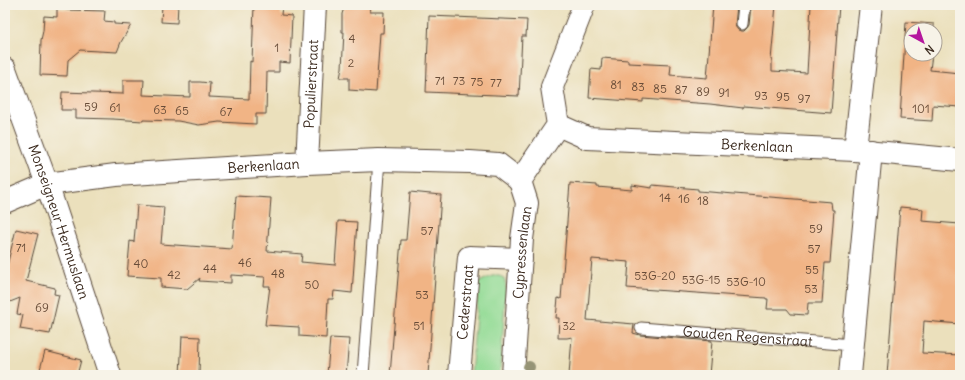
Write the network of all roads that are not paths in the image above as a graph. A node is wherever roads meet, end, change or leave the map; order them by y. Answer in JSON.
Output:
{"nodes":[{"id":1,"x":315,"y":5,"type":"edge"},
{"id":2,"x":584,"y":5,"type":"edge"},
{"id":3,"x":744,"y":5,"type":"edge"},
{"id":4,"x":871,"y":5,"type":"edge"},
{"id":5,"x":742,"y":24,"type":"dead end"},
{"id":6,"x":5,"y":69,"type":"edge"},
{"id":7,"x":558,"y":125,"type":"junction"},
{"id":8,"x":863,"y":151,"type":"junction"},
{"id":9,"x":378,"y":160,"type":"junction"},
{"id":10,"x":960,"y":160,"type":"edge"},
{"id":11,"x":307,"y":163,"type":"junction"},
{"id":12,"x":520,"y":181,"type":"junction"},
{"id":13,"x":46,"y":184,"type":"junction"},
{"id":14,"x":5,"y":202,"type":"edge"},
{"id":15,"x":521,"y":259,"type":"junction"},
{"id":16,"x":641,"y":328,"type":"dead end"},
{"id":17,"x":853,"y":345,"type":"junction"},
{"id":18,"x":110,"y":375,"type":"edge"},
{"id":19,"x":363,"y":375,"type":"edge"},
{"id":20,"x":459,"y":375,"type":"edge"},
{"id":21,"x":513,"y":375,"type":"edge"},
{"id":22,"x":850,"y":375,"type":"edge"}],
"edges":[{"from":1,"to":11,"type":"street","name":"Populierstraat"},
{"from":2,"to":7,"type":"street"},
{"from":3,"to":5,"type":"lane"},
{"from":4,"to":8,"type":"street"},
{"from":6,"to":13,"type":"street","name":"Monseigneur Hermuslaan"},
{"from":7,"to":8,"type":"street","name":"Berkenlaan"},
{"from":7,"to":12,"type":"street"},
{"from":8,"to":10,"type":"street","name":"Berkenlaan"},
{"from":8,"to":17,"type":"street"},
{"from":9,"to":11,"type":"street","name":"Berkenlaan"},
{"from":9,"to":12,"type":"street","name":"Berkenlaan"},
{"from":9,"to":19,"type":"lane"},
{"from":11,"to":13,"type":"street","name":"Berkenlaan"},
{"from":12,"to":15,"type":"street","name":"Cypressenlaan"},
{"from":13,"to":14,"type":"street","name":"Berkenlaan"},
{"from":13,"to":18,"type":"street","name":"Monseigneur Hermuslaan"},
{"from":15,"to":20,"type":"street","name":"Cederstraat"},
{"from":15,"to":21,"type":"street","name":"Cypressenlaan"},
{"from":16,"to":17,"type":"lane","name":"Gouden Regenstraat"},
{"from":17,"to":22,"type":"street"}]}
